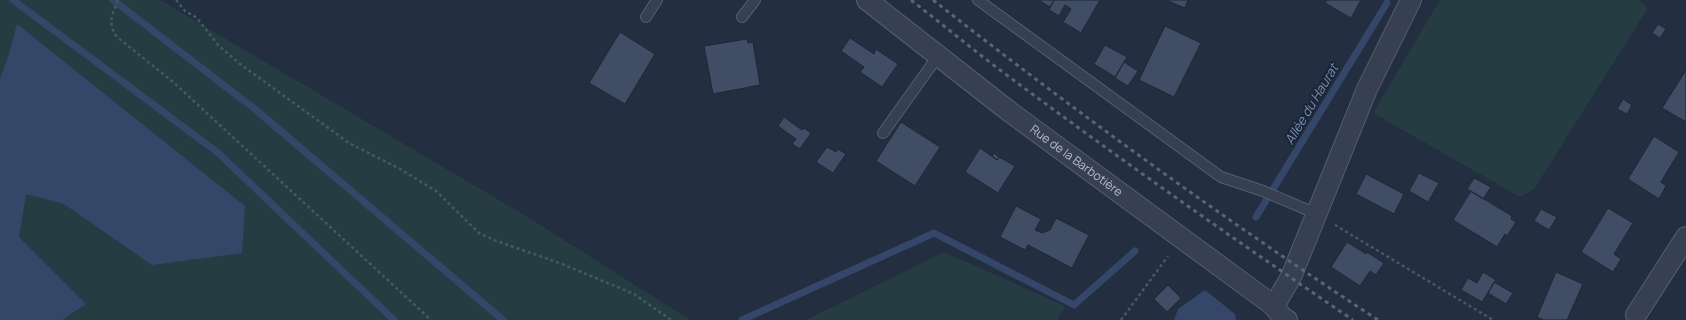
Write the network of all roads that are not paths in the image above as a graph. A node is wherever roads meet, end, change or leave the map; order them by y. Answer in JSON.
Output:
{"nodes":[{"id":1,"x":656,"y":0,"type":"edge"},
{"id":2,"x":755,"y":0,"type":"edge"},
{"id":3,"x":867,"y":0,"type":"edge"},
{"id":4,"x":978,"y":0,"type":"edge"},
{"id":5,"x":1411,"y":0,"type":"edge"},
{"id":6,"x":646,"y":16,"type":"dead end"},
{"id":7,"x":742,"y":17,"type":"dead end"},
{"id":8,"x":938,"y":56,"type":"junction"},
{"id":9,"x":883,"y":133,"type":"dead end"},
{"id":10,"x":1317,"y":214,"type":"junction"},
{"id":11,"x":1686,"y":237,"type":"edge"},
{"id":12,"x":1281,"y":313,"type":"edge"},
{"id":13,"x":1636,"y":315,"type":"dead end"}],
"edges":[{"from":1,"to":6,"type":"lane"},
{"from":2,"to":7,"type":"lane"},
{"from":3,"to":8,"type":"street","name":"Rue de la Barbotière"},
{"from":4,"to":10,"type":"lane"},
{"from":5,"to":10,"type":"street"},
{"from":8,"to":9,"type":"lane"},
{"from":8,"to":12,"type":"street","name":"Rue de la Barbotière"},
{"from":10,"to":12,"type":"street"},
{"from":11,"to":13,"type":"street"}]}
